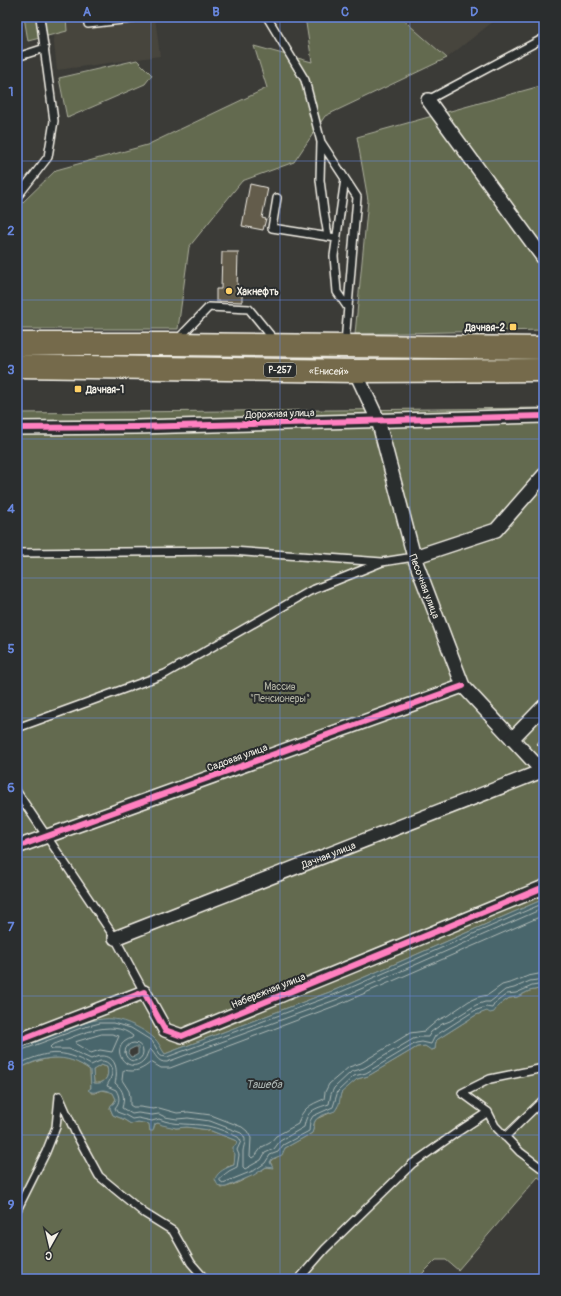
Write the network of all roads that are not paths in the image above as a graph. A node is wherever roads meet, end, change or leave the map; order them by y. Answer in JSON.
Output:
{"nodes":[{"id":1,"x":40,"y":17,"type":"edge"},
{"id":2,"x":87,"y":17,"type":"edge"},
{"id":3,"x":131,"y":17,"type":"edge"},
{"id":4,"x":267,"y":17,"type":"edge"},
{"id":5,"x":544,"y":38,"type":"edge"},
{"id":6,"x":45,"y":48,"type":"junction"},
{"id":7,"x":17,"y":57,"type":"edge"},
{"id":8,"x":428,"y":100,"type":"joint"},
{"id":9,"x":321,"y":142,"type":"junction"},
{"id":10,"x":345,"y":179,"type":"junction"},
{"id":11,"x":17,"y":196,"type":"edge"},
{"id":12,"x":277,"y":198,"type":"dead end"},
{"id":13,"x":328,"y":236,"type":"junction"},
{"id":14,"x":336,"y":238,"type":"junction"},
{"id":15,"x":544,"y":259,"type":"edge"},
{"id":16,"x":348,"y":308,"type":"junction"},
{"id":17,"x":17,"y":344,"type":"edge"},
{"id":18,"x":174,"y":344,"type":"junction"},
{"id":19,"x":279,"y":345,"type":"junction"},
{"id":20,"x":345,"y":346,"type":"junction"},
{"id":21,"x":544,"y":348,"type":"edge"},
{"id":22,"x":17,"y":366,"type":"edge"},
{"id":23,"x":544,"y":370,"type":"edge"},
{"id":24,"x":355,"y":371,"type":"junction"},
{"id":25,"x":544,"y":416,"type":"edge"},
{"id":26,"x":378,"y":420,"type":"junction"},
{"id":27,"x":17,"y":428,"type":"edge"},
{"id":28,"x":544,"y":475,"type":"edge"},
{"id":29,"x":17,"y":553,"type":"edge"},
{"id":30,"x":414,"y":557,"type":"junction"},
{"id":31,"x":382,"y":562,"type":"junction"},
{"id":32,"x":463,"y":686,"type":"junction"},
{"id":33,"x":544,"y":706,"type":"edge"},
{"id":34,"x":17,"y":728,"type":"edge"},
{"id":35,"x":512,"y":739,"type":"junction"},
{"id":36,"x":543,"y":772,"type":"edge"},
{"id":37,"x":17,"y":792,"type":"edge"},
{"id":38,"x":45,"y":836,"type":"junction"},
{"id":39,"x":17,"y":847,"type":"edge"},
{"id":40,"x":544,"y":888,"type":"edge"},
{"id":41,"x":114,"y":938,"type":"junction"},
{"id":42,"x":144,"y":992,"type":"junction"},
{"id":43,"x":17,"y":1041,"type":"edge"},
{"id":44,"x":544,"y":1068,"type":"edge"},
{"id":45,"x":544,"y":1099,"type":"edge"},
{"id":46,"x":488,"y":1112,"type":"junction"},
{"id":47,"x":505,"y":1136,"type":"junction"},
{"id":48,"x":544,"y":1170,"type":"edge"},
{"id":49,"x":17,"y":1210,"type":"edge"},
{"id":50,"x":205,"y":1279,"type":"edge"},
{"id":51,"x":299,"y":1279,"type":"edge"}],
"edges":[{"from":1,"to":6,"type":"lane"},
{"from":2,"to":3,"type":"lane"},
{"from":4,"to":9,"type":"lane"},
{"from":5,"to":8,"type":"lane"},
{"from":6,"to":7,"type":"lane"},
{"from":6,"to":11,"type":"lane"},
{"from":8,"to":15,"type":"street"},
{"from":9,"to":10,"type":"lane"},
{"from":9,"to":13,"type":"lane"},
{"from":10,"to":14,"type":"lane"},
{"from":10,"to":16,"type":"lane"},
{"from":12,"to":13,"type":"lane"},
{"from":13,"to":14,"type":"lane"},
{"from":14,"to":16,"type":"lane"},
{"from":16,"to":20,"type":"lane"},
{"from":17,"to":18,"type":"highway"},
{"from":18,"to":19,"type":"highway"},
{"from":18,"to":19,"type":"lane"},
{"from":19,"to":20,"type":"highway"},
{"from":20,"to":21,"type":"highway"},
{"from":22,"to":24,"type":"highway","name":"«Енисей»","number":"Р-257"},
{"from":23,"to":24,"type":"highway","name":"«Енисей»","number":"Р-257"},
{"from":24,"to":26,"type":"street","name":"Песочная улица"},
{"from":25,"to":26,"type":"street","name":"Дорожная улица"},
{"from":26,"to":27,"type":"street","name":"Дорожная улица"},
{"from":26,"to":30,"type":"street","name":"Песочная улица"},
{"from":28,"to":30,"type":"street"},
{"from":29,"to":31,"type":"lane"},
{"from":30,"to":31,"type":"lane"},
{"from":30,"to":32,"type":"street","name":"Песочная улица"},
{"from":31,"to":34,"type":"lane"},
{"from":32,"to":35,"type":"street","name":"Песочная улица"},
{"from":32,"to":38,"type":"street","name":"Садовая улица"},
{"from":33,"to":35,"type":"street"},
{"from":35,"to":36,"type":"street","name":"Песочная улица"},
{"from":36,"to":41,"type":"street","name":"Дачная улица"},
{"from":37,"to":38,"type":"lane"},
{"from":38,"to":39,"type":"street","name":"Садовая улица"},
{"from":38,"to":41,"type":"lane"},
{"from":40,"to":42,"type":"street","name":"Набережная улица"},
{"from":41,"to":42,"type":"lane"},
{"from":42,"to":43,"type":"street"},
{"from":44,"to":46,"type":"lane"},
{"from":45,"to":47,"type":"lane"},
{"from":46,"to":47,"type":"lane"},
{"from":46,"to":51,"type":"lane"},
{"from":47,"to":48,"type":"lane"},
{"from":49,"to":50,"type":"lane"}]}
